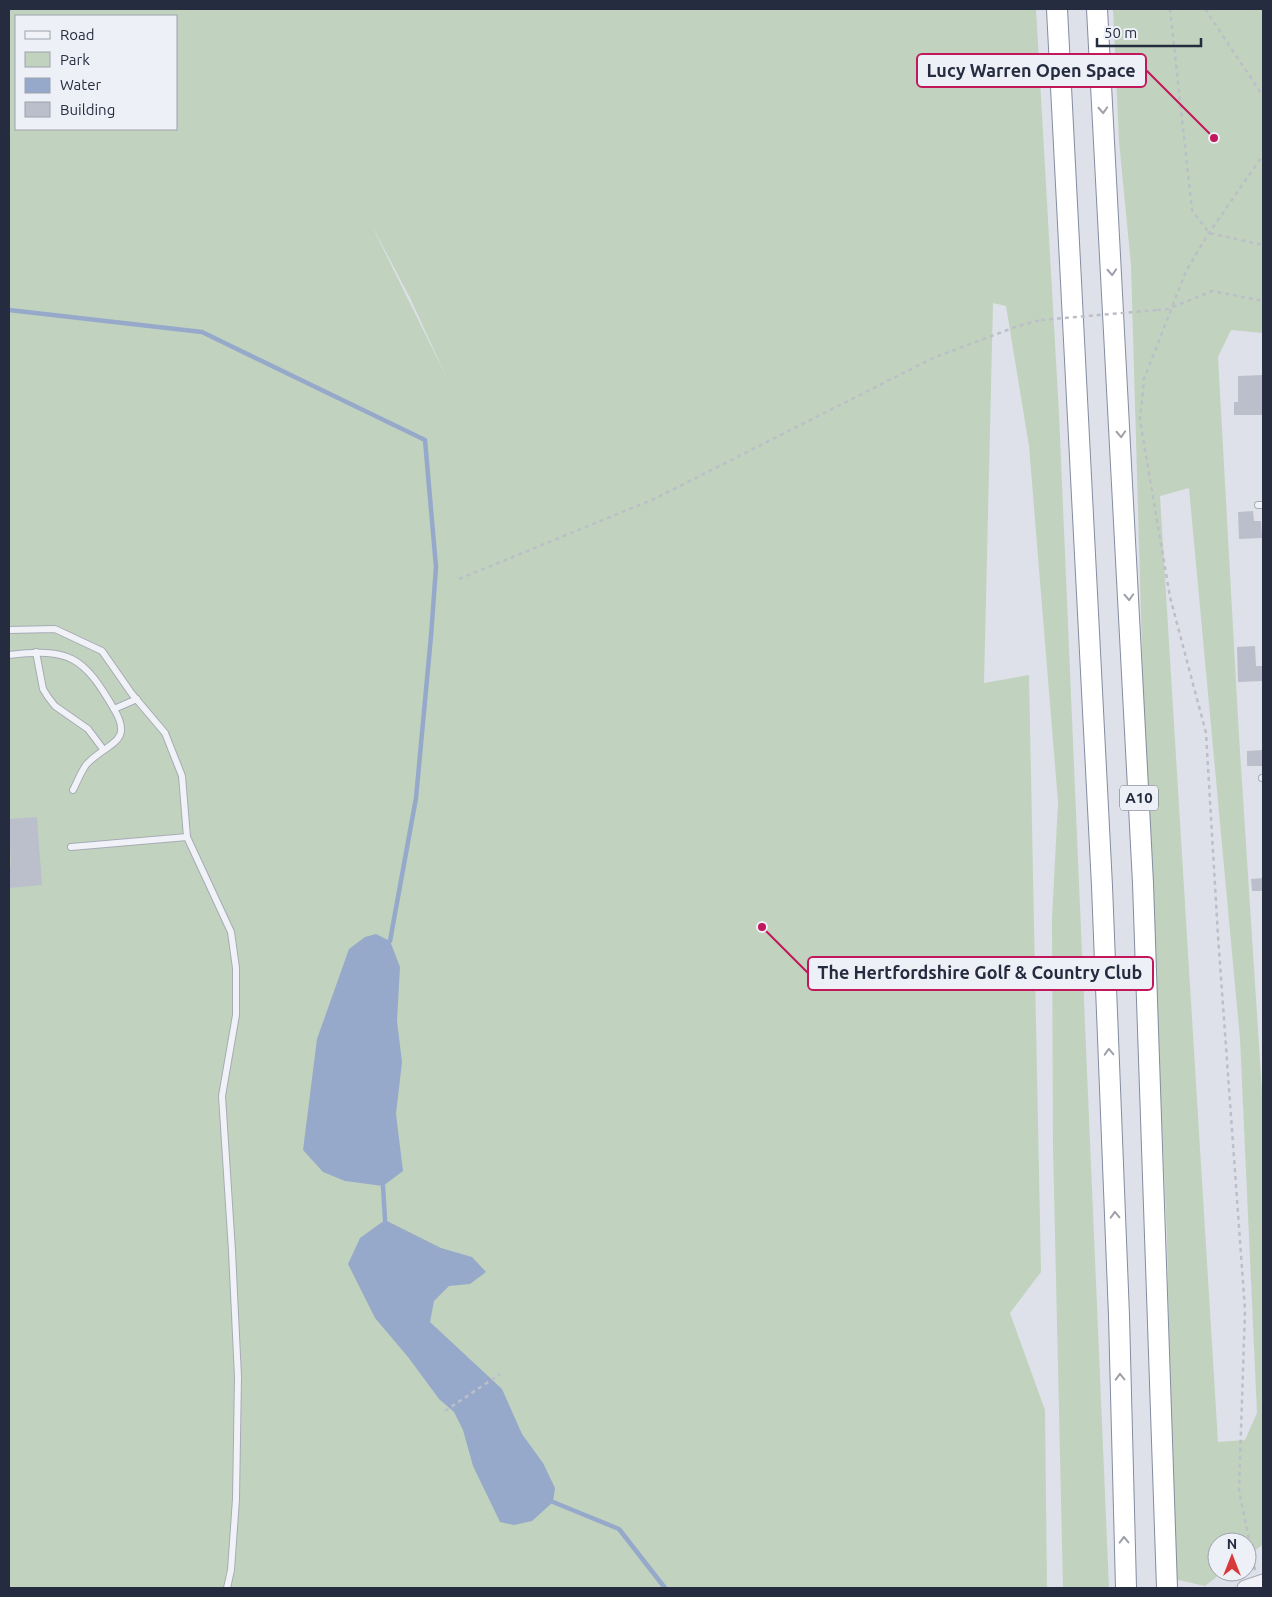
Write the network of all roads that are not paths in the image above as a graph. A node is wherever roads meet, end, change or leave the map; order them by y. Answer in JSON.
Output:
{"nodes":[{"id":1,"x":1057,"y":9,"type":"edge"},
{"id":2,"x":1097,"y":9,"type":"edge"},
{"id":3,"x":9,"y":630,"type":"edge"},
{"id":4,"x":36,"y":652,"type":"junction"},
{"id":5,"x":9,"y":655,"type":"edge"},
{"id":6,"x":137,"y":699,"type":"junction"},
{"id":7,"x":114,"y":709,"type":"junction"},
{"id":8,"x":103,"y":749,"type":"junction"},
{"id":9,"x":73,"y":790,"type":"dead end"},
{"id":10,"x":187,"y":838,"type":"junction"},
{"id":11,"x":71,"y":847,"type":"dead end"},
{"id":12,"x":227,"y":1588,"type":"edge"},
{"id":13,"x":1126,"y":1588,"type":"edge"},
{"id":14,"x":1167,"y":1588,"type":"edge"}],
"edges":[{"from":13,"to":1,"type":"highway","number":"A10","one_way":true},
{"from":2,"to":14,"type":"highway","number":"A10","one_way":true},
{"from":3,"to":6,"type":"lane"},
{"from":4,"to":5,"type":"lane"},
{"from":4,"to":7,"type":"lane"},
{"from":4,"to":8,"type":"lane"},
{"from":6,"to":7,"type":"lane"},
{"from":6,"to":10,"type":"lane"},
{"from":7,"to":8,"type":"lane"},
{"from":8,"to":9,"type":"lane"},
{"from":10,"to":11,"type":"lane"},
{"from":10,"to":12,"type":"lane"}]}
